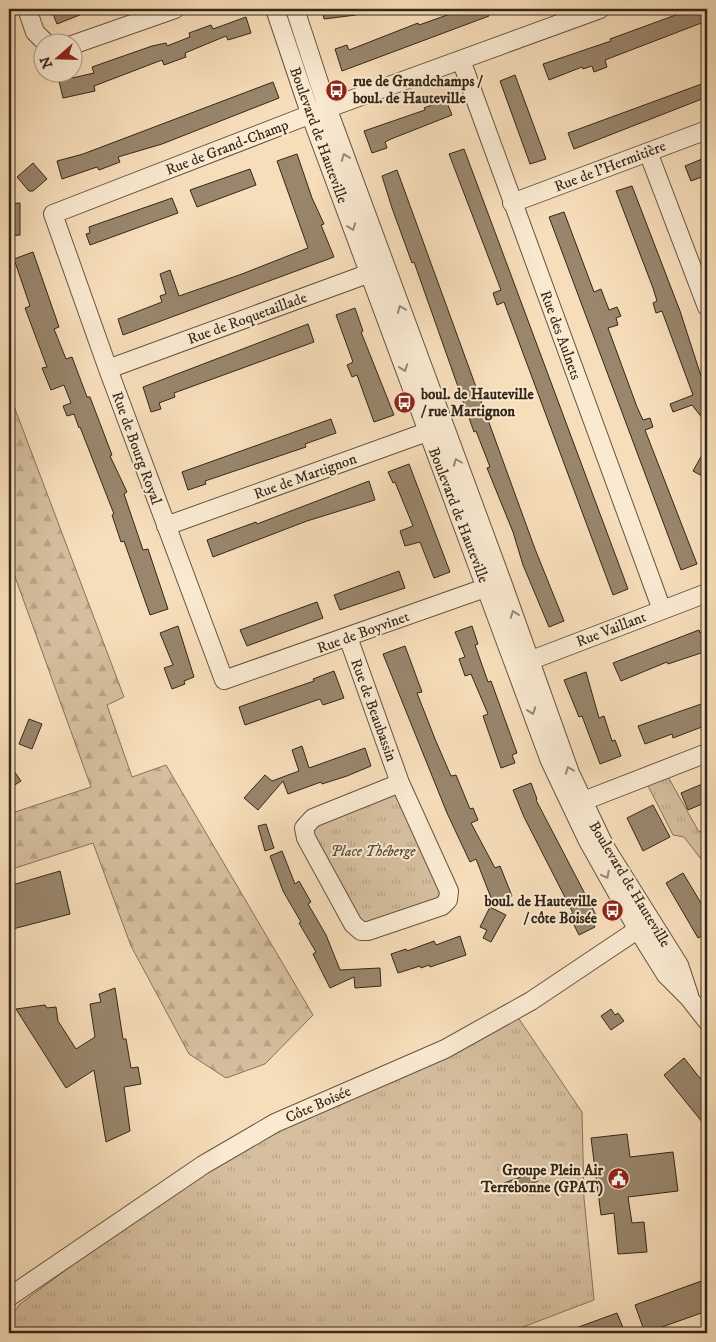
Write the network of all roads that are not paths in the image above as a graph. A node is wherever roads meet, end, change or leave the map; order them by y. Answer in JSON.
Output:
{"nodes":[{"id":1,"x":27,"y":9,"type":"edge"},
{"id":2,"x":175,"y":9,"type":"edge"},
{"id":3,"x":275,"y":9,"type":"edge"},
{"id":4,"x":295,"y":9,"type":"edge"},
{"id":5,"x":600,"y":9,"type":"edge"},
{"id":6,"x":35,"y":32,"type":"edge"},
{"id":7,"x":82,"y":42,"type":"edge"},
{"id":8,"x":462,"y":60,"type":"junction"},
{"id":9,"x":320,"y":113,"type":"junction"},
{"id":10,"x":707,"y":130,"type":"edge"},
{"id":11,"x":648,"y":152,"type":"junction"},
{"id":12,"x":512,"y":203,"type":"junction"},
{"id":13,"x":53,"y":214,"type":"joint"},
{"id":14,"x":378,"y":270,"type":"junction"},
{"id":15,"x":703,"y":284,"type":"edge"},
{"id":16,"x":707,"y":307,"type":"edge"},
{"id":17,"x":108,"y":369,"type":"junction"},
{"id":18,"x":436,"y":428,"type":"junction"},
{"id":19,"x":166,"y":526,"type":"junction"},
{"id":20,"x":494,"y":585,"type":"junction"},
{"id":21,"x":707,"y":593,"type":"edge"},
{"id":22,"x":662,"y":610,"type":"junction"},
{"id":23,"x":348,"y":638,"type":"junction"},
{"id":24,"x":523,"y":663,"type":"junction"},
{"id":25,"x":224,"y":680,"type":"joint"},
{"id":26,"x":707,"y":753,"type":"edge"},
{"id":27,"x":400,"y":783,"type":"junction"},
{"id":28,"x":577,"y":804,"type":"junction"},
{"id":29,"x":644,"y":925,"type":"junction"},
{"id":30,"x":707,"y":1021,"type":"edge"},
{"id":31,"x":9,"y":1297,"type":"edge"}],
"edges":[{"from":1,"to":6,"type":"street"},
{"from":2,"to":7,"type":"street"},
{"from":3,"to":9,"type":"street","name":"Boulevard de Hauteville"},
{"from":4,"to":9,"type":"street","name":"Boulevard de Hauteville"},
{"from":5,"to":8,"type":"street","name":"Rue de Grand-Champ"},
{"from":8,"to":9,"type":"street","name":"Rue de Grand-Champ"},
{"from":8,"to":12,"type":"street","name":"Rue des Aulnets"},
{"from":9,"to":13,"type":"street","name":"Rue de Grand-Champ"},
{"from":9,"to":14,"type":"street","name":"Boulevard de Hauteville"},
{"from":10,"to":11,"type":"street","name":"Rue de l'Hermitière"},
{"from":11,"to":12,"type":"street","name":"Rue de l'Hermitière"},
{"from":11,"to":15,"type":"street"},
{"from":12,"to":22,"type":"street","name":"Rue des Aulnets"},
{"from":13,"to":17,"type":"street","name":"Rue de Bourg Royal"},
{"from":14,"to":17,"type":"street","name":"Rue de Roquetaillade"},
{"from":14,"to":18,"type":"street","name":"Boulevard de Hauteville"},
{"from":15,"to":16,"type":"street"},
{"from":17,"to":19,"type":"street","name":"Rue de Bourg Royal"},
{"from":18,"to":19,"type":"street","name":"Rue de Martignon"},
{"from":18,"to":20,"type":"street","name":"Boulevard de Hauteville"},
{"from":19,"to":25,"type":"street","name":"Rue de Bourg Royal"},
{"from":20,"to":23,"type":"street","name":"Rue de Boyvinet"},
{"from":20,"to":24,"type":"street","name":"Boulevard de Hauteville"},
{"from":21,"to":22,"type":"street","name":"Rue Vaillant"},
{"from":22,"to":24,"type":"street","name":"Rue Vaillant"},
{"from":23,"to":25,"type":"street","name":"Rue de Boyvinet"},
{"from":23,"to":27,"type":"street","name":"Rue de Beaubassin"},
{"from":24,"to":28,"type":"street","name":"Boulevard de Hauteville"},
{"from":26,"to":28,"type":"street"},
{"from":27,"to":27,"type":"street","name":"Rue de Beaubassin"},
{"from":28,"to":29,"type":"street","name":"Boulevard de Hauteville"},
{"from":29,"to":30,"type":"street","name":"Boulevard de Hauteville"},
{"from":29,"to":31,"type":"street","name":"Côte Boisée"}]}
